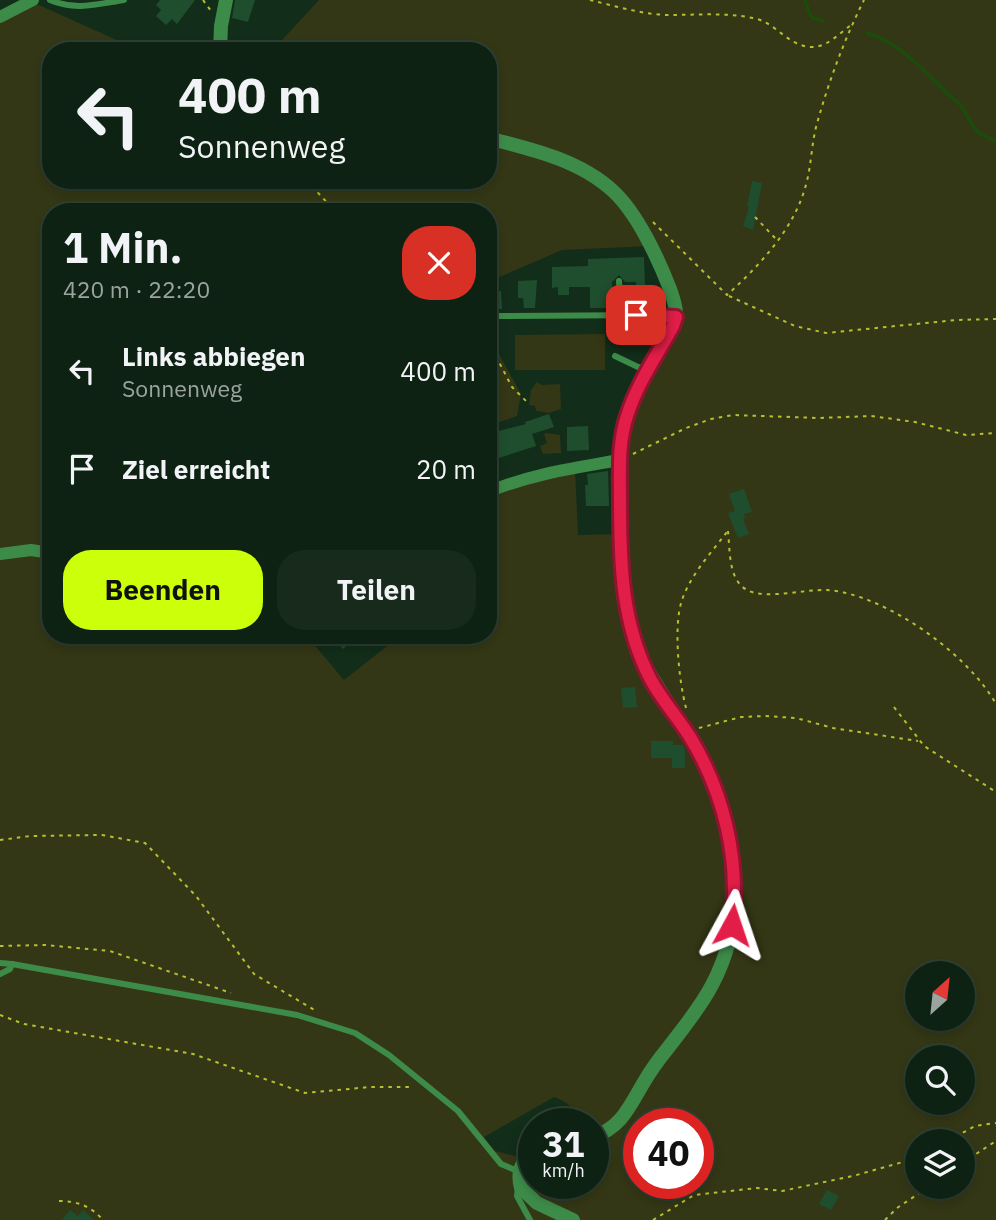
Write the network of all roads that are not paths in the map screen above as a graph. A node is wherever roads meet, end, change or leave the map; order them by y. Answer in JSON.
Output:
{"nodes":[{"id":1,"x":33,"y":0,"type":"edge"},
{"id":2,"x":50,"y":0,"type":"edge"},
{"id":3,"x":124,"y":0,"type":"edge"},
{"id":4,"x":226,"y":0,"type":"edge"},
{"id":5,"x":0,"y":17,"type":"edge"},
{"id":6,"x":219,"y":42,"type":"edge"},
{"id":7,"x":497,"y":141,"type":"edge"},
{"id":8,"x":619,"y":281,"type":"dead end"},
{"id":9,"x":621,"y":315,"type":"junction"},
{"id":10,"x":499,"y":316,"type":"dead end"},
{"id":11,"x":676,"y":317,"type":"junction"},
{"id":12,"x":615,"y":356,"type":"dead end"},
{"id":13,"x":649,"y":369,"type":"junction"},
{"id":14,"x":619,"y":457,"type":"junction"},
{"id":15,"x":497,"y":488,"type":"edge"},
{"id":16,"x":42,"y":552,"type":"edge"},
{"id":17,"x":0,"y":554,"type":"edge"},
{"id":18,"x":0,"y":963,"type":"edge"},
{"id":19,"x":12,"y":964,"type":"junction"},
{"id":20,"x":0,"y":974,"type":"edge"},
{"id":21,"x":609,"y":1130,"type":"edge"},
{"id":22,"x":518,"y":1176,"type":"edge"},
{"id":23,"x":519,"y":1199,"type":"edge"},
{"id":24,"x":531,"y":1199,"type":"edge"},
{"id":25,"x":530,"y":1220,"type":"edge"},
{"id":26,"x":573,"y":1220,"type":"edge"}],
"edges":[{"from":1,"to":5,"type":"street"},
{"from":2,"to":3,"type":"lane"},
{"from":4,"to":6,"type":"street"},
{"from":7,"to":11,"type":"street"},
{"from":8,"to":9,"type":"lane"},
{"from":9,"to":10,"type":"lane"},
{"from":9,"to":11,"type":"lane"},
{"from":11,"to":13,"type":"street"},
{"from":12,"to":13,"type":"lane"},
{"from":13,"to":14,"type":"street"},
{"from":14,"to":15,"type":"street"},
{"from":14,"to":21,"type":"street"},
{"from":16,"to":17,"type":"street"},
{"from":18,"to":19,"type":"lane"},
{"from":19,"to":20,"type":"lane"},
{"from":19,"to":22,"type":"lane"},
{"from":23,"to":25,"type":"lane"},
{"from":24,"to":26,"type":"street"}]}
